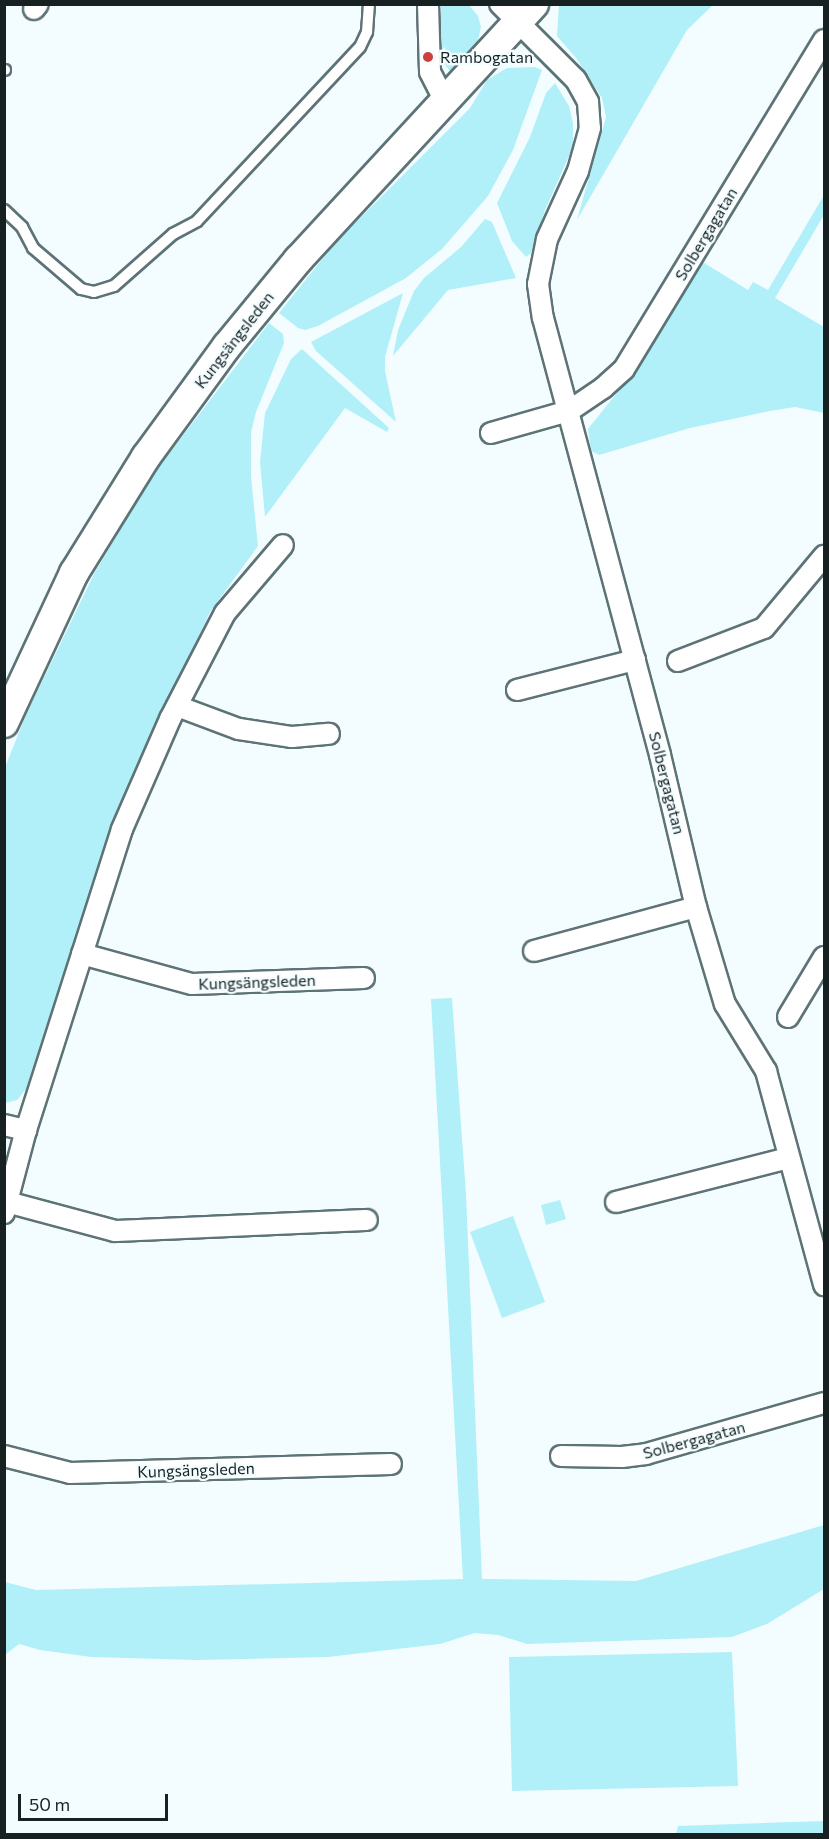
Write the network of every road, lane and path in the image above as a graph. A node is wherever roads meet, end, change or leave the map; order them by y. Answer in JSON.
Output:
{"nodes":[{"id":1,"x":369,"y":4,"type":"edge"},
{"id":2,"x":428,"y":4,"type":"edge"},
{"id":3,"x":517,"y":10,"type":"edge"},
{"id":4,"x":825,"y":40,"type":"edge"},
{"id":5,"x":444,"y":99,"type":"junction"},
{"id":6,"x":4,"y":210,"type":"edge"},
{"id":7,"x":569,"y":411,"type":"junction"},
{"id":8,"x":491,"y":433,"type":"dead end"},
{"id":9,"x":283,"y":545,"type":"dead end"},
{"id":10,"x":825,"y":556,"type":"edge"},
{"id":11,"x":635,"y":660,"type":"junction"},
{"id":12,"x":678,"y":661,"type":"dead end"},
{"id":13,"x":517,"y":690,"type":"dead end"},
{"id":14,"x":177,"y":706,"type":"junction"},
{"id":15,"x":4,"y":723,"type":"edge"},
{"id":16,"x":329,"y":734,"type":"dead end"},
{"id":17,"x":696,"y":907,"type":"junction"},
{"id":18,"x":534,"y":951,"type":"dead end"},
{"id":19,"x":82,"y":954,"type":"junction"},
{"id":20,"x":825,"y":957,"type":"edge"},
{"id":21,"x":364,"y":978,"type":"dead end"},
{"id":22,"x":788,"y":1017,"type":"dead end"},
{"id":23,"x":4,"y":1125,"type":"edge"},
{"id":24,"x":26,"y":1130,"type":"junction"},
{"id":25,"x":788,"y":1158,"type":"junction"},
{"id":26,"x":616,"y":1202,"type":"dead end"},
{"id":27,"x":6,"y":1207,"type":"edge"},
{"id":28,"x":367,"y":1220,"type":"dead end"},
{"id":29,"x":825,"y":1285,"type":"edge"},
{"id":30,"x":825,"y":1403,"type":"edge"},
{"id":31,"x":4,"y":1456,"type":"edge"},
{"id":32,"x":561,"y":1456,"type":"dead end"},
{"id":33,"x":391,"y":1464,"type":"dead end"}],
"edges":[{"from":1,"to":6,"type":"lane"},
{"from":2,"to":5,"type":"street"},
{"from":3,"to":5,"type":"main road","name":"Kungsängsleden"},
{"from":3,"to":7,"type":"street","name":"Solbergagatan"},
{"from":4,"to":7,"type":"street","name":"Solbergagatan"},
{"from":5,"to":15,"type":"main road","name":"Kungsängsleden"},
{"from":7,"to":8,"type":"street","name":"Solbergagatan"},
{"from":7,"to":11,"type":"street","name":"Solbergagatan"},
{"from":9,"to":14,"type":"street"},
{"from":10,"to":12,"type":"street"},
{"from":11,"to":13,"type":"street"},
{"from":11,"to":17,"type":"street","name":"Solbergagatan"},
{"from":14,"to":16,"type":"street"},
{"from":14,"to":19,"type":"street"},
{"from":17,"to":18,"type":"street"},
{"from":17,"to":25,"type":"street","name":"Solbergagatan"},
{"from":19,"to":21,"type":"street","name":"Kungsängsleden"},
{"from":19,"to":24,"type":"street"},
{"from":20,"to":22,"type":"street"},
{"from":23,"to":24,"type":"street"},
{"from":24,"to":27,"type":"street"},
{"from":25,"to":26,"type":"street"},
{"from":25,"to":29,"type":"street","name":"Solbergagatan"},
{"from":27,"to":28,"type":"street"},
{"from":30,"to":32,"type":"street","name":"Solbergagatan"},
{"from":31,"to":33,"type":"street","name":"Kungsängsleden"}]}
